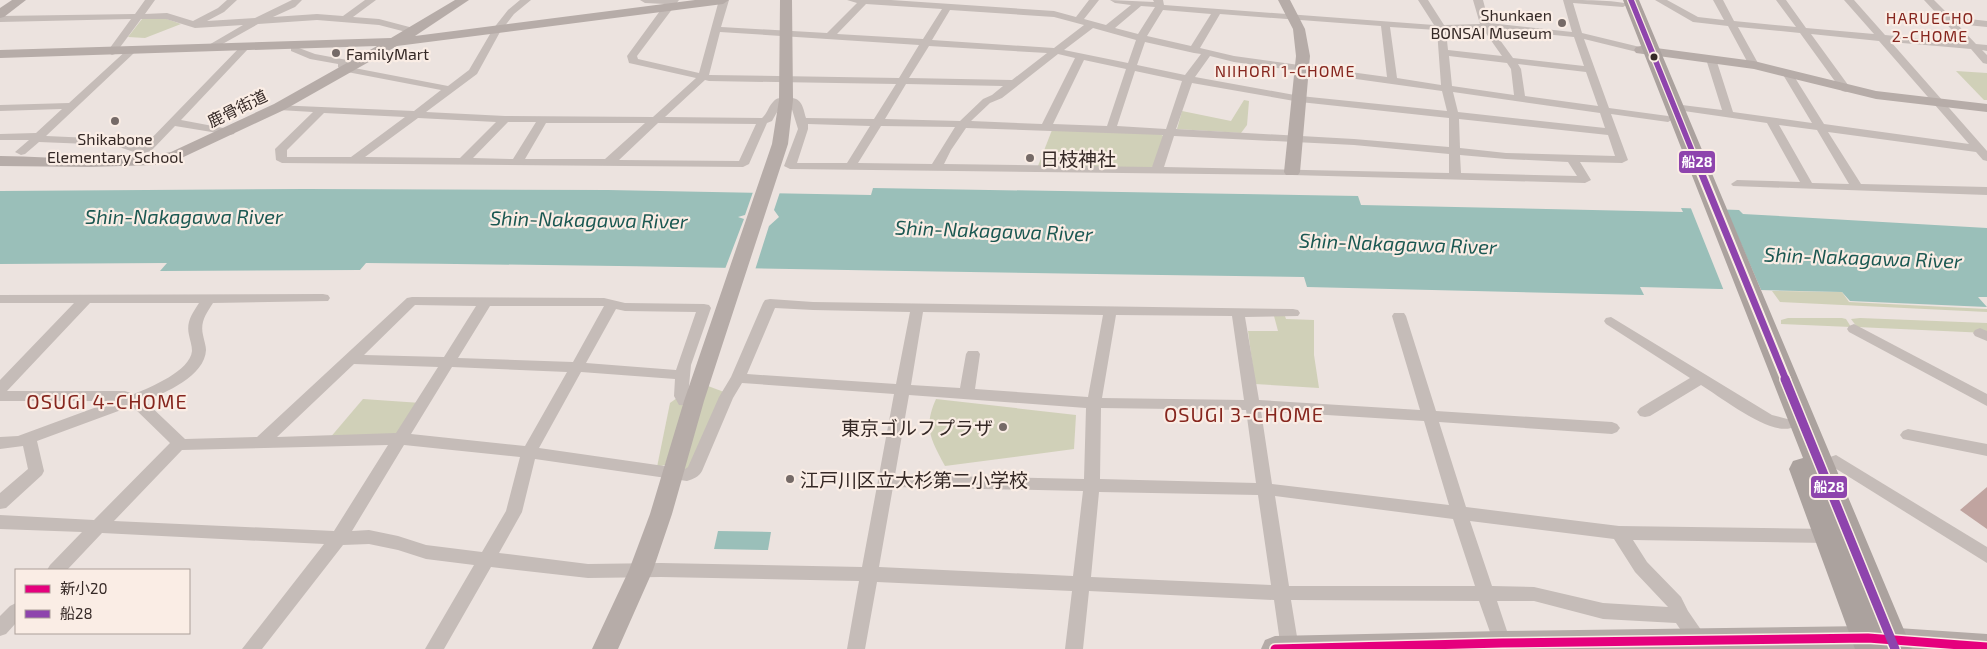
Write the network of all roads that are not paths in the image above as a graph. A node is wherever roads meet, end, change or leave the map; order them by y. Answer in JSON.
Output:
{"nodes":[{"id":1,"x":20,"y":0,"type":"edge"},
{"id":2,"x":150,"y":0,"type":"edge"},
{"id":3,"x":232,"y":0,"type":"edge"},
{"id":4,"x":297,"y":0,"type":"edge"},
{"id":5,"x":371,"y":0,"type":"edge"},
{"id":6,"x":463,"y":0,"type":"edge"},
{"id":7,"x":526,"y":0,"type":"edge"},
{"id":8,"x":645,"y":0,"type":"edge"},
{"id":9,"x":723,"y":0,"type":"edge"},
{"id":10,"x":786,"y":0,"type":"edge"},
{"id":11,"x":852,"y":0,"type":"edge"},
{"id":12,"x":1020,"y":0,"type":"edge"},
{"id":13,"x":1094,"y":0,"type":"edge"},
{"id":14,"x":1114,"y":0,"type":"edge"},
{"id":15,"x":1236,"y":0,"type":"edge"},
{"id":16,"x":1284,"y":0,"type":"edge"},
{"id":17,"x":1423,"y":0,"type":"edge"},
{"id":18,"x":1478,"y":0,"type":"edge"},
{"id":19,"x":1568,"y":0,"type":"edge"},
{"id":20,"x":1572,"y":0,"type":"edge"},
{"id":21,"x":1660,"y":0,"type":"edge"},
{"id":22,"x":1718,"y":0,"type":"edge"},
{"id":23,"x":1781,"y":0,"type":"edge"},
{"id":24,"x":1849,"y":0,"type":"edge"},
{"id":25,"x":1929,"y":0,"type":"edge"},
{"id":26,"x":865,"y":1,"type":"edge"},
{"id":27,"x":1625,"y":1,"type":"edge"},
{"id":28,"x":928,"y":2,"type":"edge"},
{"id":29,"x":671,"y":3,"type":"edge"},
{"id":30,"x":1138,"y":3,"type":"junction"},
{"id":31,"x":1159,"y":4,"type":"edge"},
{"id":32,"x":1193,"y":4,"type":"edge"},
{"id":33,"x":948,"y":6,"type":"junction"},
{"id":34,"x":1218,"y":10,"type":"junction"},
{"id":35,"x":1008,"y":11,"type":"junction"},
{"id":36,"x":1240,"y":12,"type":"junction"},
{"id":37,"x":0,"y":14,"type":"edge"},
{"id":38,"x":138,"y":16,"type":"junction"},
{"id":39,"x":1292,"y":16,"type":"junction"},
{"id":40,"x":0,"y":19,"type":"edge"},
{"id":41,"x":345,"y":19,"type":"junction"},
{"id":42,"x":1079,"y":20,"type":"junction"},
{"id":43,"x":1948,"y":20,"type":"junction"},
{"id":44,"x":254,"y":22,"type":"junction"},
{"id":45,"x":1092,"y":24,"type":"junction"},
{"id":46,"x":1384,"y":24,"type":"junction"},
{"id":47,"x":1730,"y":24,"type":"junction"},
{"id":48,"x":1987,"y":24,"type":"edge"},
{"id":49,"x":194,"y":25,"type":"junction"},
{"id":50,"x":1485,"y":25,"type":"junction"},
{"id":51,"x":1107,"y":28,"type":"junction"},
{"id":52,"x":1441,"y":28,"type":"junction"},
{"id":53,"x":716,"y":29,"type":"junction"},
{"id":54,"x":1803,"y":30,"type":"junction"},
{"id":55,"x":414,"y":31,"type":"junction"},
{"id":56,"x":497,"y":31,"type":"junction"},
{"id":57,"x":786,"y":33,"type":"junction"},
{"id":58,"x":1578,"y":35,"type":"junction"},
{"id":59,"x":830,"y":36,"type":"junction"},
{"id":60,"x":1141,"y":38,"type":"junction"},
{"id":61,"x":1881,"y":38,"type":"junction"},
{"id":62,"x":394,"y":42,"type":"junction"},
{"id":63,"x":927,"y":42,"type":"junction"},
{"id":64,"x":294,"y":46,"type":"junction"},
{"id":65,"x":245,"y":47,"type":"junction"},
{"id":66,"x":1973,"y":47,"type":"junction"},
{"id":67,"x":210,"y":48,"type":"junction"},
{"id":68,"x":1987,"y":48,"type":"edge"},
{"id":69,"x":1194,"y":50,"type":"junction"},
{"id":70,"x":131,"y":51,"type":"junction"},
{"id":71,"x":1056,"y":51,"type":"junction"},
{"id":72,"x":1646,"y":51,"type":"junction"},
{"id":73,"x":112,"y":52,"type":"junction"},
{"id":74,"x":1443,"y":52,"type":"junction"},
{"id":75,"x":1207,"y":53,"type":"junction"},
{"id":76,"x":0,"y":54,"type":"edge"},
{"id":77,"x":1081,"y":56,"type":"junction"},
{"id":78,"x":1711,"y":59,"type":"junction"},
{"id":79,"x":1510,"y":61,"type":"junction"},
{"id":80,"x":1987,"y":62,"type":"edge"},
{"id":81,"x":1754,"y":65,"type":"junction"},
{"id":82,"x":1130,"y":66,"type":"junction"},
{"id":83,"x":1303,"y":68,"type":"junction"},
{"id":84,"x":346,"y":69,"type":"junction"},
{"id":85,"x":1591,"y":70,"type":"junction"},
{"id":86,"x":1787,"y":73,"type":"junction"},
{"id":87,"x":703,"y":77,"type":"junction"},
{"id":88,"x":786,"y":79,"type":"junction"},
{"id":89,"x":1188,"y":79,"type":"junction"},
{"id":90,"x":1392,"y":80,"type":"junction"},
{"id":91,"x":903,"y":82,"type":"junction"},
{"id":92,"x":1014,"y":83,"type":"junction"},
{"id":93,"x":450,"y":89,"type":"junction"},
{"id":94,"x":1447,"y":89,"type":"junction"},
{"id":95,"x":1846,"y":89,"type":"junction"},
{"id":96,"x":1300,"y":99,"type":"junction"},
{"id":97,"x":1520,"y":99,"type":"junction"},
{"id":98,"x":786,"y":100,"type":"junction"},
{"id":99,"x":1939,"y":104,"type":"junction"},
{"id":100,"x":72,"y":106,"type":"junction"},
{"id":101,"x":279,"y":107,"type":"junction"},
{"id":102,"x":0,"y":108,"type":"edge"},
{"id":103,"x":1987,"y":108,"type":"edge"},
{"id":104,"x":321,"y":110,"type":"junction"},
{"id":105,"x":1605,"y":110,"type":"junction"},
{"id":106,"x":1671,"y":113,"type":"junction"},
{"id":107,"x":416,"y":114,"type":"junction"},
{"id":108,"x":1728,"y":114,"type":"junction"},
{"id":109,"x":1454,"y":117,"type":"junction"},
{"id":110,"x":505,"y":119,"type":"junction"},
{"id":111,"x":543,"y":120,"type":"junction"},
{"id":112,"x":654,"y":120,"type":"junction"},
{"id":113,"x":1771,"y":120,"type":"junction"},
{"id":114,"x":173,"y":122,"type":"junction"},
{"id":115,"x":763,"y":122,"type":"junction"},
{"id":116,"x":802,"y":122,"type":"junction"},
{"id":117,"x":878,"y":123,"type":"junction"},
{"id":118,"x":964,"y":124,"type":"junction"},
{"id":119,"x":1046,"y":127,"type":"junction"},
{"id":120,"x":1821,"y":127,"type":"junction"},
{"id":121,"x":1111,"y":130,"type":"junction"},
{"id":122,"x":230,"y":132,"type":"junction"},
{"id":123,"x":1169,"y":132,"type":"junction"},
{"id":124,"x":1612,"y":132,"type":"junction"},
{"id":125,"x":0,"y":137,"type":"edge"},
{"id":126,"x":38,"y":138,"type":"junction"},
{"id":127,"x":1295,"y":138,"type":"junction"},
{"id":128,"x":1978,"y":148,"type":"junction"},
{"id":129,"x":1455,"y":151,"type":"junction"},
{"id":130,"x":21,"y":152,"type":"dead end"},
{"id":131,"x":1572,"y":158,"type":"junction"},
{"id":132,"x":1987,"y":158,"type":"edge"},
{"id":133,"x":354,"y":160,"type":"junction"},
{"id":134,"x":0,"y":161,"type":"edge"},
{"id":135,"x":464,"y":161,"type":"junction"},
{"id":136,"x":517,"y":162,"type":"junction"},
{"id":137,"x":608,"y":163,"type":"junction"},
{"id":138,"x":851,"y":166,"type":"junction"},
{"id":139,"x":937,"y":167,"type":"junction"},
{"id":140,"x":1157,"y":170,"type":"junction"},
{"id":141,"x":1292,"y":172,"type":"junction"},
{"id":142,"x":1455,"y":176,"type":"junction"},
{"id":143,"x":1737,"y":184,"type":"dead end"},
{"id":144,"x":1808,"y":186,"type":"junction"},
{"id":145,"x":1857,"y":187,"type":"junction"},
{"id":146,"x":1987,"y":191,"type":"edge"},
{"id":147,"x":323,"y":298,"type":"dead end"},
{"id":148,"x":0,"y":299,"type":"edge"},
{"id":149,"x":86,"y":299,"type":"junction"},
{"id":150,"x":208,"y":299,"type":"junction"},
{"id":151,"x":486,"y":301,"type":"junction"},
{"id":152,"x":613,"y":304,"type":"junction"},
{"id":153,"x":917,"y":308,"type":"junction"},
{"id":154,"x":1110,"y":311,"type":"junction"},
{"id":155,"x":1238,"y":313,"type":"junction"},
{"id":156,"x":1293,"y":313,"type":"dead end"},
{"id":157,"x":1750,"y":313,"type":"junction"},
{"id":158,"x":1399,"y":316,"type":"dead end"},
{"id":159,"x":1611,"y":321,"type":"dead end"},
{"id":160,"x":1854,"y":329,"type":"dead end"},
{"id":161,"x":973,"y":354,"type":"dead end"},
{"id":162,"x":350,"y":359,"type":"junction"},
{"id":163,"x":448,"y":363,"type":"junction"},
{"id":164,"x":577,"y":367,"type":"junction"},
{"id":165,"x":682,"y":375,"type":"junction"},
{"id":166,"x":738,"y":378,"type":"junction"},
{"id":167,"x":1701,"y":378,"type":"junction"},
{"id":168,"x":0,"y":389,"type":"edge"},
{"id":169,"x":904,"y":390,"type":"junction"},
{"id":170,"x":967,"y":394,"type":"junction"},
{"id":171,"x":0,"y":396,"type":"edge"},
{"id":172,"x":134,"y":399,"type":"junction"},
{"id":173,"x":694,"y":401,"type":"junction"},
{"id":174,"x":1987,"y":401,"type":"edge"},
{"id":175,"x":1094,"y":403,"type":"junction"},
{"id":176,"x":1252,"y":405,"type":"junction"},
{"id":177,"x":1645,"y":412,"type":"dead end"},
{"id":178,"x":1430,"y":416,"type":"junction"},
{"id":179,"x":1786,"y":424,"type":"junction"},
{"id":180,"x":1612,"y":428,"type":"dead end"},
{"id":181,"x":1908,"y":435,"type":"dead end"},
{"id":182,"x":29,"y":438,"type":"junction"},
{"id":183,"x":400,"y":438,"type":"junction"},
{"id":184,"x":178,"y":443,"type":"junction"},
{"id":185,"x":260,"y":443,"type":"junction"},
{"id":186,"x":0,"y":444,"type":"edge"},
{"id":187,"x":1985,"y":448,"type":"edge"},
{"id":188,"x":529,"y":452,"type":"junction"},
{"id":189,"x":1836,"y":461,"type":"dead end"},
{"id":190,"x":674,"y":474,"type":"junction"},
{"id":191,"x":886,"y":481,"type":"junction"},
{"id":192,"x":1092,"y":486,"type":"junction"},
{"id":193,"x":1264,"y":489,"type":"junction"},
{"id":194,"x":0,"y":503,"type":"edge"},
{"id":195,"x":1459,"y":512,"type":"junction"},
{"id":196,"x":0,"y":522,"type":"edge"},
{"id":197,"x":98,"y":526,"type":"junction"},
{"id":198,"x":1619,"y":533,"type":"junction"},
{"id":199,"x":1828,"y":536,"type":"junction"},
{"id":200,"x":339,"y":538,"type":"junction"},
{"id":201,"x":1987,"y":556,"type":"edge"},
{"id":202,"x":486,"y":558,"type":"junction"},
{"id":203,"x":57,"y":569,"type":"edge"},
{"id":204,"x":641,"y":570,"type":"junction"},
{"id":205,"x":870,"y":574,"type":"junction"},
{"id":206,"x":1081,"y":582,"type":"junction"},
{"id":207,"x":1280,"y":593,"type":"junction"},
{"id":208,"x":1485,"y":594,"type":"junction"},
{"id":209,"x":15,"y":612,"type":"edge"},
{"id":210,"x":1681,"y":616,"type":"junction"},
{"id":211,"x":0,"y":628,"type":"edge"},
{"id":212,"x":1699,"y":640,"type":"junction"},
{"id":213,"x":1502,"y":643,"type":"junction"},
{"id":214,"x":1881,"y":644,"type":"edge"},
{"id":215,"x":1987,"y":647,"type":"edge"},
{"id":216,"x":251,"y":649,"type":"edge"},
{"id":217,"x":434,"y":649,"type":"edge"},
{"id":218,"x":605,"y":649,"type":"edge"},
{"id":219,"x":856,"y":649,"type":"edge"},
{"id":220,"x":1074,"y":649,"type":"edge"},
{"id":221,"x":1275,"y":649,"type":"edge"},
{"id":222,"x":1290,"y":649,"type":"edge"}],
"edges":[{"from":1,"to":37,"type":"street"},
{"from":2,"to":38,"type":"street"},
{"from":3,"to":49,"type":"street"},
{"from":4,"to":44,"type":"street"},
{"from":5,"to":41,"type":"street"},
{"from":6,"to":55,"type":"street","name":"鹿骨街道"},
{"from":7,"to":56,"type":"street"},
{"from":8,"to":29,"type":"street"},
{"from":9,"to":29,"type":"street"},
{"from":9,"to":53,"type":"street"},
{"from":10,"to":57,"type":"street"},
{"from":11,"to":26,"type":"street"},
{"from":12,"to":35,"type":"street"},
{"from":13,"to":42,"type":"street"},
{"from":14,"to":30,"type":"street"},
{"from":15,"to":36,"type":"street"},
{"from":16,"to":39,"type":"street"},
{"from":17,"to":52,"type":"street"},
{"from":18,"to":50,"type":"street"},
{"from":19,"to":58,"type":"street"},
{"from":20,"to":27,"type":"street"},
{"from":21,"to":47,"type":"street"},
{"from":22,"to":47,"type":"street"},
{"from":23,"to":54,"type":"street"},
{"from":24,"to":61,"type":"street"},
{"from":25,"to":43,"type":"street"},
{"from":26,"to":28,"type":"street"},
{"from":26,"to":59,"type":"street"},
{"from":27,"to":72,"type":"highway"},
{"from":28,"to":33,"type":"street"},
{"from":29,"to":56,"type":"street"},
{"from":29,"to":87,"type":"street"},
{"from":30,"to":31,"type":"street"},
{"from":30,"to":51,"type":"street"},
{"from":31,"to":32,"type":"street"},
{"from":31,"to":60,"type":"street"},
{"from":32,"to":34,"type":"street"},
{"from":33,"to":35,"type":"street"},
{"from":33,"to":63,"type":"street"},
{"from":34,"to":36,"type":"street"},
{"from":34,"to":69,"type":"street"},
{"from":35,"to":42,"type":"street"},
{"from":36,"to":39,"type":"street"},
{"from":38,"to":40,"type":"street"},
{"from":38,"to":49,"type":"street"},
{"from":38,"to":73,"type":"street"},
{"from":39,"to":46,"type":"street"},
{"from":39,"to":83,"type":"street"},
{"from":41,"to":44,"type":"street"},
{"from":41,"to":55,"type":"street"},
{"from":42,"to":45,"type":"street"},
{"from":43,"to":48,"type":"street"},
{"from":43,"to":66,"type":"street"},
{"from":44,"to":49,"type":"street"},
{"from":44,"to":67,"type":"street"},
{"from":45,"to":51,"type":"street"},
{"from":45,"to":71,"type":"street"},
{"from":46,"to":52,"type":"street"},
{"from":46,"to":90,"type":"street"},
{"from":47,"to":54,"type":"street"},
{"from":47,"to":81,"type":"street"},
{"from":50,"to":52,"type":"street"},
{"from":50,"to":58,"type":"street"},
{"from":50,"to":79,"type":"street"},
{"from":51,"to":60,"type":"street"},
{"from":52,"to":74,"type":"street"},
{"from":53,"to":57,"type":"street"},
{"from":53,"to":87,"type":"street"},
{"from":54,"to":61,"type":"street"},
{"from":54,"to":95,"type":"street"},
{"from":55,"to":62,"type":"street","name":"鹿骨街道"},
{"from":56,"to":62,"type":"street"},
{"from":56,"to":93,"type":"street"},
{"from":57,"to":59,"type":"street"},
{"from":57,"to":88,"type":"street"},
{"from":58,"to":72,"type":"street"},
{"from":58,"to":85,"type":"street"},
{"from":59,"to":63,"type":"street"},
{"from":60,"to":69,"type":"street"},
{"from":60,"to":82,"type":"street"},
{"from":61,"to":66,"type":"street"},
{"from":61,"to":99,"type":"street"},
{"from":62,"to":64,"type":"street"},
{"from":62,"to":84,"type":"street","name":"鹿骨街道"},
{"from":63,"to":71,"type":"street"},
{"from":63,"to":91,"type":"street"},
{"from":64,"to":65,"type":"street"},
{"from":64,"to":84,"type":"street"},
{"from":65,"to":67,"type":"street"},
{"from":65,"to":114,"type":"street"},
{"from":66,"to":68,"type":"street"},
{"from":66,"to":80,"type":"street"},
{"from":67,"to":70,"type":"street"},
{"from":69,"to":75,"type":"street"},
{"from":70,"to":73,"type":"street"},
{"from":70,"to":100,"type":"street"},
{"from":71,"to":77,"type":"street"},
{"from":71,"to":92,"type":"street"},
{"from":72,"to":78,"type":"street"},
{"from":72,"to":106,"type":"highway"},
{"from":73,"to":76,"type":"street"},
{"from":74,"to":79,"type":"street"},
{"from":74,"to":94,"type":"street"},
{"from":75,"to":83,"type":"street"},
{"from":75,"to":89,"type":"street"},
{"from":77,"to":82,"type":"street"},
{"from":77,"to":119,"type":"street"},
{"from":78,"to":81,"type":"street"},
{"from":78,"to":108,"type":"street"},
{"from":79,"to":85,"type":"street"},
{"from":79,"to":97,"type":"street"},
{"from":81,"to":86,"type":"street"},
{"from":82,"to":89,"type":"street"},
{"from":82,"to":121,"type":"street"},
{"from":83,"to":90,"type":"street"},
{"from":83,"to":96,"type":"street"},
{"from":84,"to":93,"type":"street"},
{"from":84,"to":101,"type":"street","name":"鹿骨街道"},
{"from":85,"to":105,"type":"street"},
{"from":86,"to":95,"type":"street"},
{"from":86,"to":120,"type":"street"},
{"from":87,"to":88,"type":"street"},
{"from":87,"to":112,"type":"street"},
{"from":88,"to":91,"type":"street"},
{"from":88,"to":98,"type":"street"},
{"from":89,"to":96,"type":"street"},
{"from":89,"to":123,"type":"street"},
{"from":90,"to":94,"type":"street"},
{"from":91,"to":92,"type":"street"},
{"from":91,"to":117,"type":"street"},
{"from":92,"to":118,"type":"street"},
{"from":93,"to":107,"type":"street"},
{"from":94,"to":97,"type":"street"},
{"from":94,"to":109,"type":"street"},
{"from":95,"to":99,"type":"street"},
{"from":96,"to":109,"type":"street"},
{"from":96,"to":127,"type":"street"},
{"from":97,"to":105,"type":"street"},
{"from":98,"to":115,"type":"street"},
{"from":98,"to":116,"type":"street"},
{"from":98,"to":173,"type":"street"},
{"from":99,"to":103,"type":"street"},
{"from":99,"to":128,"type":"street"},
{"from":100,"to":102,"type":"street"},
{"from":100,"to":126,"type":"street"},
{"from":101,"to":104,"type":"street"},
{"from":101,"to":122,"type":"street","name":"鹿骨街道"},
{"from":104,"to":107,"type":"street"},
{"from":104,"to":133,"type":"street"},
{"from":105,"to":106,"type":"street"},
{"from":105,"to":124,"type":"street"},
{"from":106,"to":108,"type":"street"},
{"from":106,"to":157,"type":"highway"},
{"from":107,"to":110,"type":"street"},
{"from":107,"to":133,"type":"street"},
{"from":108,"to":113,"type":"street"},
{"from":109,"to":124,"type":"street"},
{"from":109,"to":129,"type":"street"},
{"from":110,"to":111,"type":"street"},
{"from":110,"to":135,"type":"street"},
{"from":111,"to":112,"type":"street"},
{"from":111,"to":136,"type":"street"},
{"from":112,"to":115,"type":"street"},
{"from":112,"to":137,"type":"street"},
{"from":113,"to":120,"type":"street"},
{"from":113,"to":144,"type":"street"},
{"from":114,"to":122,"type":"street"},
{"from":114,"to":126,"type":"street"},
{"from":115,"to":137,"type":"street"},
{"from":116,"to":117,"type":"street"},
{"from":116,"to":138,"type":"street"},
{"from":117,"to":118,"type":"street"},
{"from":117,"to":138,"type":"street"},
{"from":118,"to":119,"type":"street"},
{"from":118,"to":139,"type":"street"},
{"from":119,"to":121,"type":"street"},
{"from":120,"to":128,"type":"street"},
{"from":120,"to":145,"type":"street"},
{"from":121,"to":123,"type":"street"},
{"from":122,"to":134,"type":"street","name":"鹿骨街道"},
{"from":123,"to":127,"type":"street"},
{"from":123,"to":140,"type":"street"},
{"from":124,"to":131,"type":"street"},
{"from":125,"to":126,"type":"street"},
{"from":126,"to":130,"type":"street"},
{"from":127,"to":129,"type":"street"},
{"from":127,"to":141,"type":"street"},
{"from":128,"to":132,"type":"street"},
{"from":129,"to":131,"type":"street"},
{"from":129,"to":142,"type":"street"},
{"from":131,"to":142,"type":"street"},
{"from":133,"to":135,"type":"street"},
{"from":135,"to":136,"type":"street"},
{"from":136,"to":137,"type":"street"},
{"from":138,"to":139,"type":"street"},
{"from":139,"to":140,"type":"street"},
{"from":140,"to":141,"type":"street"},
{"from":141,"to":142,"type":"street"},
{"from":143,"to":144,"type":"street"},
{"from":144,"to":145,"type":"street"},
{"from":145,"to":146,"type":"street"},
{"from":147,"to":150,"type":"street"},
{"from":148,"to":149,"type":"street"},
{"from":149,"to":150,"type":"street"},
{"from":149,"to":168,"type":"street"},
{"from":150,"to":172,"type":"street"},
{"from":151,"to":152,"type":"street"},
{"from":151,"to":162,"type":"street"},
{"from":151,"to":163,"type":"street"},
{"from":152,"to":164,"type":"street"},
{"from":152,"to":165,"type":"street"},
{"from":153,"to":154,"type":"street"},
{"from":153,"to":166,"type":"street"},
{"from":153,"to":169,"type":"street"},
{"from":154,"to":155,"type":"street"},
{"from":154,"to":175,"type":"street"},
{"from":155,"to":156,"type":"street"},
{"from":155,"to":176,"type":"street"},
{"from":157,"to":179,"type":"highway"},
{"from":157,"to":214,"type":"highway"},
{"from":158,"to":178,"type":"street"},
{"from":159,"to":167,"type":"street"},
{"from":160,"to":174,"type":"street"},
{"from":161,"to":170,"type":"street"},
{"from":162,"to":163,"type":"street"},
{"from":162,"to":185,"type":"street"},
{"from":163,"to":164,"type":"street"},
{"from":163,"to":183,"type":"street"},
{"from":164,"to":165,"type":"street"},
{"from":164,"to":188,"type":"street"},
{"from":165,"to":173,"type":"street"},
{"from":166,"to":169,"type":"street"},
{"from":166,"to":190,"type":"street"},
{"from":167,"to":177,"type":"street"},
{"from":167,"to":179,"type":"street"},
{"from":169,"to":170,"type":"street"},
{"from":169,"to":191,"type":"street"},
{"from":170,"to":175,"type":"street"},
{"from":171,"to":172,"type":"street"},
{"from":172,"to":182,"type":"street"},
{"from":172,"to":184,"type":"street"},
{"from":173,"to":190,"type":"street"},
{"from":175,"to":176,"type":"street"},
{"from":175,"to":192,"type":"street"},
{"from":176,"to":178,"type":"street"},
{"from":176,"to":193,"type":"street"},
{"from":178,"to":180,"type":"street"},
{"from":178,"to":195,"type":"street"},
{"from":179,"to":199,"type":"highway"},
{"from":181,"to":187,"type":"street"},
{"from":182,"to":186,"type":"street"},
{"from":182,"to":194,"type":"street"},
{"from":183,"to":185,"type":"street"},
{"from":183,"to":188,"type":"street"},
{"from":183,"to":200,"type":"street"},
{"from":184,"to":185,"type":"street"},
{"from":184,"to":197,"type":"street"},
{"from":188,"to":190,"type":"street"},
{"from":188,"to":202,"type":"street"},
{"from":189,"to":201,"type":"street"},
{"from":190,"to":204,"type":"street"},
{"from":191,"to":192,"type":"street"},
{"from":191,"to":205,"type":"street"},
{"from":192,"to":193,"type":"street"},
{"from":192,"to":206,"type":"street"},
{"from":193,"to":195,"type":"street"},
{"from":193,"to":207,"type":"street"},
{"from":195,"to":198,"type":"street"},
{"from":195,"to":208,"type":"street"},
{"from":196,"to":197,"type":"street"},
{"from":197,"to":200,"type":"street"},
{"from":197,"to":203,"type":"street"},
{"from":198,"to":199,"type":"street"},
{"from":198,"to":210,"type":"street"},
{"from":199,"to":214,"type":"highway"},
{"from":200,"to":202,"type":"street"},
{"from":200,"to":216,"type":"street"},
{"from":202,"to":204,"type":"street"},
{"from":202,"to":217,"type":"street"},
{"from":204,"to":205,"type":"street"},
{"from":204,"to":218,"type":"street"},
{"from":205,"to":206,"type":"street"},
{"from":205,"to":219,"type":"street"},
{"from":206,"to":207,"type":"street"},
{"from":206,"to":220,"type":"street"},
{"from":207,"to":208,"type":"street"},
{"from":207,"to":222,"type":"street"},
{"from":208,"to":210,"type":"street"},
{"from":208,"to":213,"type":"street"},
{"from":209,"to":211,"type":"street"},
{"from":210,"to":212,"type":"street"},
{"from":212,"to":213,"type":"main road"},
{"from":212,"to":214,"type":"main road"},
{"from":213,"to":222,"type":"main road"},
{"from":214,"to":215,"type":"main road"},
{"from":221,"to":222,"type":"main road"}]}
